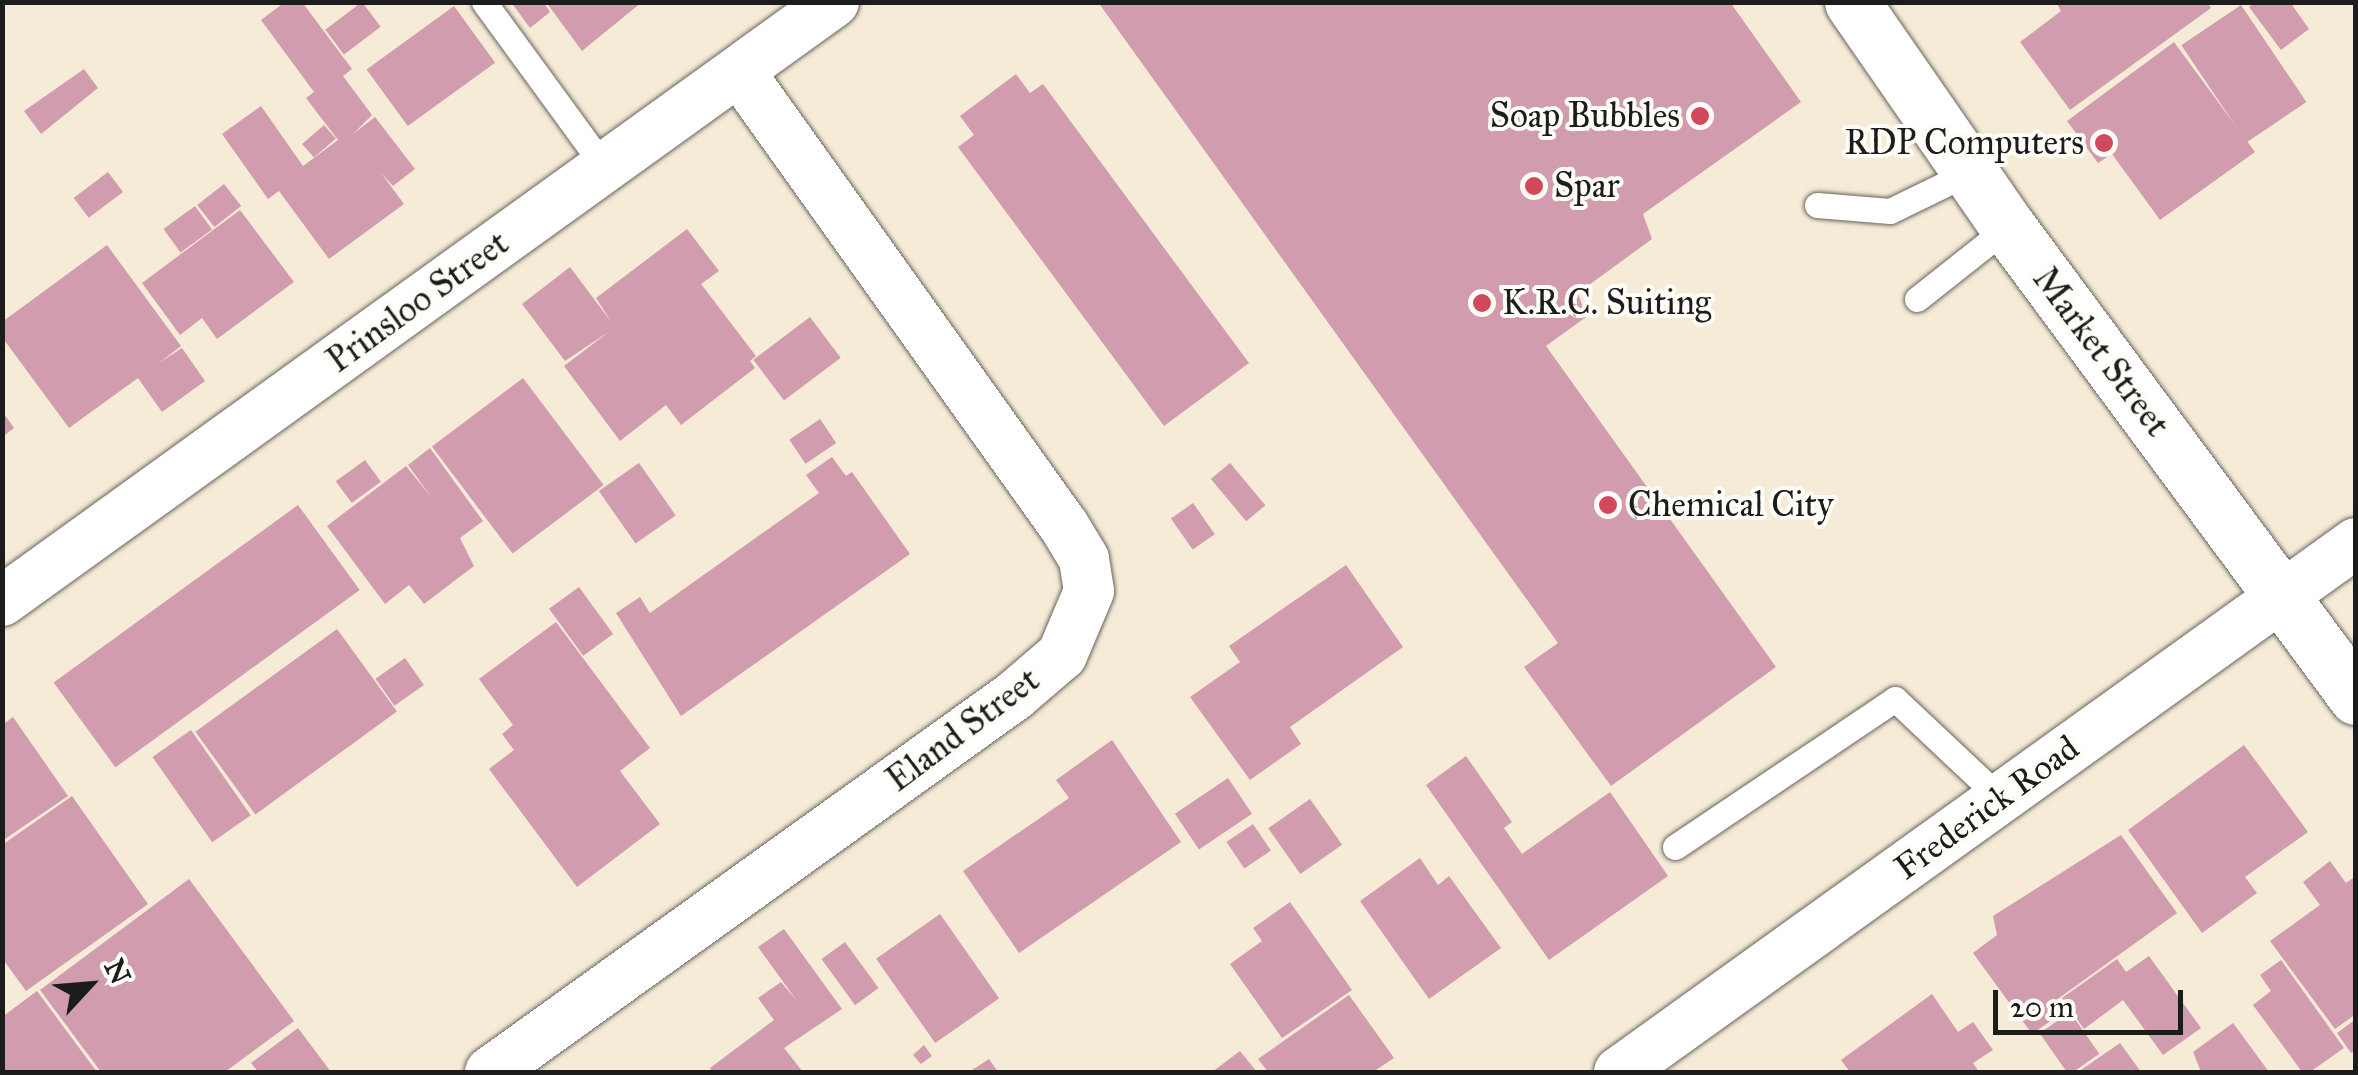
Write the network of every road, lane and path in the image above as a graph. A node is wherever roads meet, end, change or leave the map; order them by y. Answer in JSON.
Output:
{"nodes":[{"id":1,"x":484,"y":2,"type":"edge"},
{"id":2,"x":834,"y":2,"type":"edge"},
{"id":3,"x":1852,"y":2,"type":"edge"},
{"id":4,"x":739,"y":71,"type":"junction"},
{"id":5,"x":605,"y":168,"type":"junction"},
{"id":6,"x":1970,"y":172,"type":"junction"},
{"id":7,"x":1818,"y":205,"type":"dead end"},
{"id":8,"x":2008,"y":227,"type":"junction"},
{"id":9,"x":1917,"y":299,"type":"dead end"},
{"id":10,"x":2356,"y":543,"type":"edge"},
{"id":11,"x":2283,"y":597,"type":"junction"},
{"id":12,"x":2,"y":601,"type":"edge"},
{"id":13,"x":2356,"y":697,"type":"edge"},
{"id":14,"x":2000,"y":798,"type":"junction"},
{"id":15,"x":1675,"y":848,"type":"dead end"},
{"id":16,"x":490,"y":1072,"type":"edge"},
{"id":17,"x":1618,"y":1072,"type":"edge"}],
"edges":[{"from":1,"to":5,"type":"lane"},
{"from":2,"to":4,"type":"street","name":"Prinsloo Street"},
{"from":3,"to":6,"type":"street","name":"Market Street"},
{"from":4,"to":5,"type":"street","name":"Prinsloo Street"},
{"from":4,"to":16,"type":"street","name":"Eland Street"},
{"from":5,"to":12,"type":"street","name":"Prinsloo Street"},
{"from":6,"to":7,"type":"lane"},
{"from":6,"to":8,"type":"street","name":"Market Street"},
{"from":8,"to":9,"type":"lane"},
{"from":8,"to":11,"type":"street","name":"Market Street"},
{"from":10,"to":11,"type":"street","name":"Frederick Road"},
{"from":11,"to":13,"type":"street","name":"Market Street"},
{"from":11,"to":14,"type":"street","name":"Frederick Road"},
{"from":14,"to":15,"type":"lane"},
{"from":14,"to":17,"type":"street","name":"Frederick Road"}]}
